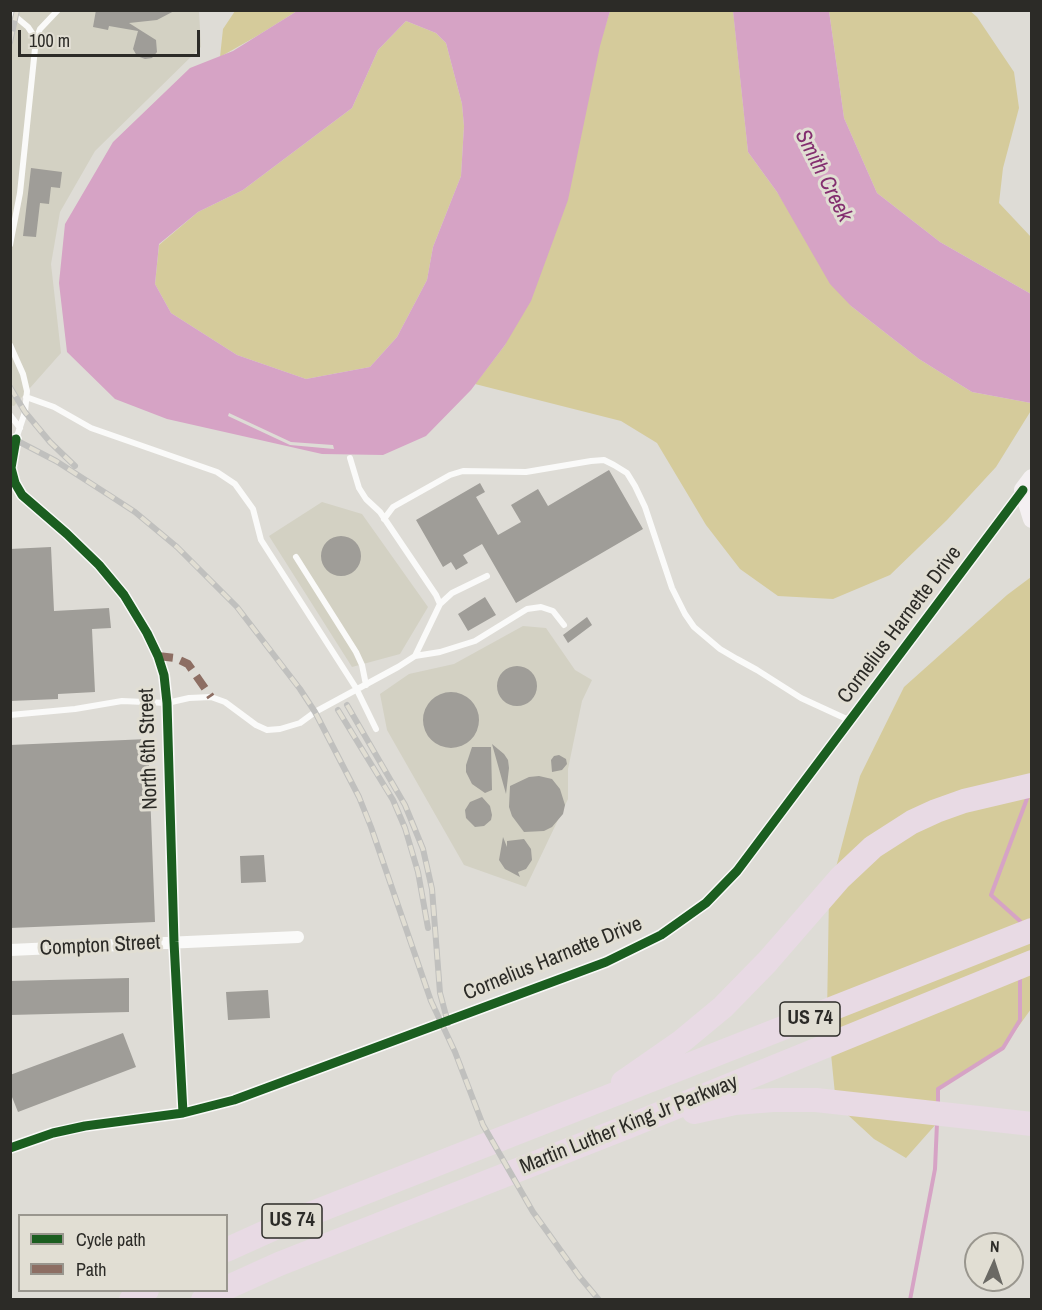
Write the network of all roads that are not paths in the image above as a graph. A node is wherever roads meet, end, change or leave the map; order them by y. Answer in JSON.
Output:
{"nodes":[{"id":1,"x":13,"y":10,"type":"edge"},
{"id":2,"x":58,"y":10,"type":"edge"},
{"id":3,"x":36,"y":39,"type":"junction"},
{"id":4,"x":10,"y":245,"type":"edge"},
{"id":5,"x":10,"y":345,"type":"edge"},
{"id":6,"x":26,"y":397,"type":"junction"},
{"id":7,"x":10,"y":415,"type":"edge"},
{"id":8,"x":18,"y":433,"type":"junction"},
{"id":9,"x":350,"y":458,"type":"dead end"},
{"id":10,"x":1027,"y":484,"type":"edge"},
{"id":11,"x":384,"y":519,"type":"junction"},
{"id":12,"x":1032,"y":519,"type":"edge"},
{"id":13,"x":296,"y":557,"type":"dead end"},
{"id":14,"x":487,"y":576,"type":"dead end"},
{"id":15,"x":440,"y":604,"type":"junction"},
{"id":16,"x":564,"y":625,"type":"dead end"},
{"id":17,"x":415,"y":656,"type":"junction"},
{"id":18,"x":366,"y":685,"type":"junction"},
{"id":19,"x":357,"y":690,"type":"junction"},
{"id":20,"x":166,"y":704,"type":"junction"},
{"id":21,"x":10,"y":715,"type":"edge"},
{"id":22,"x":851,"y":721,"type":"junction"},
{"id":23,"x":376,"y":729,"type":"dead end"},
{"id":24,"x":1032,"y":785,"type":"edge"},
{"id":25,"x":1032,"y":930,"type":"edge"},
{"id":26,"x":298,"y":937,"type":"dead end"},
{"id":27,"x":174,"y":942,"type":"junction"},
{"id":28,"x":10,"y":950,"type":"edge"},
{"id":29,"x":1032,"y":962,"type":"edge"},
{"id":30,"x":587,"y":1106,"type":"junction"},
{"id":31,"x":183,"y":1113,"type":"junction"},
{"id":32,"x":1032,"y":1124,"type":"edge"},
{"id":33,"x":627,"y":1127,"type":"junction"},
{"id":34,"x":10,"y":1148,"type":"edge"},
{"id":35,"x":228,"y":1249,"type":"edge"},
{"id":36,"x":228,"y":1286,"type":"edge"}],
"edges":[{"from":1,"to":3,"type":"lane"},
{"from":2,"to":3,"type":"lane"},
{"from":3,"to":4,"type":"lane"},
{"from":5,"to":6,"type":"lane","name":"North 6th Street"},
{"from":6,"to":8,"type":"lane","name":"North 6th Street"},
{"from":6,"to":19,"type":"lane"},
{"from":7,"to":8,"type":"lane"},
{"from":8,"to":20,"type":"street","name":"North 6th Street"},
{"from":9,"to":11,"type":"lane"},
{"from":10,"to":12,"type":"main road"},
{"from":10,"to":22,"type":"street","name":"Cornelius Harnette Drive"},
{"from":11,"to":15,"type":"lane"},
{"from":11,"to":22,"type":"lane"},
{"from":13,"to":18,"type":"lane"},
{"from":14,"to":15,"type":"lane"},
{"from":15,"to":17,"type":"lane"},
{"from":16,"to":17,"type":"lane"},
{"from":17,"to":18,"type":"lane"},
{"from":18,"to":19,"type":"lane"},
{"from":19,"to":20,"type":"lane"},
{"from":19,"to":23,"type":"lane"},
{"from":20,"to":21,"type":"lane"},
{"from":20,"to":27,"type":"street","name":"North 6th Street"},
{"from":22,"to":31,"type":"street","name":"Cornelius Harnette Drive"},
{"from":24,"to":30,"type":"highway"},
{"from":25,"to":30,"type":"highway","name":"Martin Luther King Jr Parkway","number":"US 74"},
{"from":26,"to":27,"type":"street","name":"Compton Street"},
{"from":27,"to":28,"type":"street","name":"Compton Street"},
{"from":27,"to":31,"type":"street","name":"North 6th Street"},
{"from":29,"to":33,"type":"highway","name":"Martin Luther King Jr Parkway","number":"US 74"},
{"from":30,"to":35,"type":"highway","name":"Martin Luther King Jr Parkway","number":"US 74"},
{"from":31,"to":34,"type":"street","name":"Cornelius Harnette Drive"},
{"from":32,"to":33,"type":"highway"},
{"from":33,"to":36,"type":"highway","name":"Martin Luther King Jr Parkway","number":"US 74"}]}
